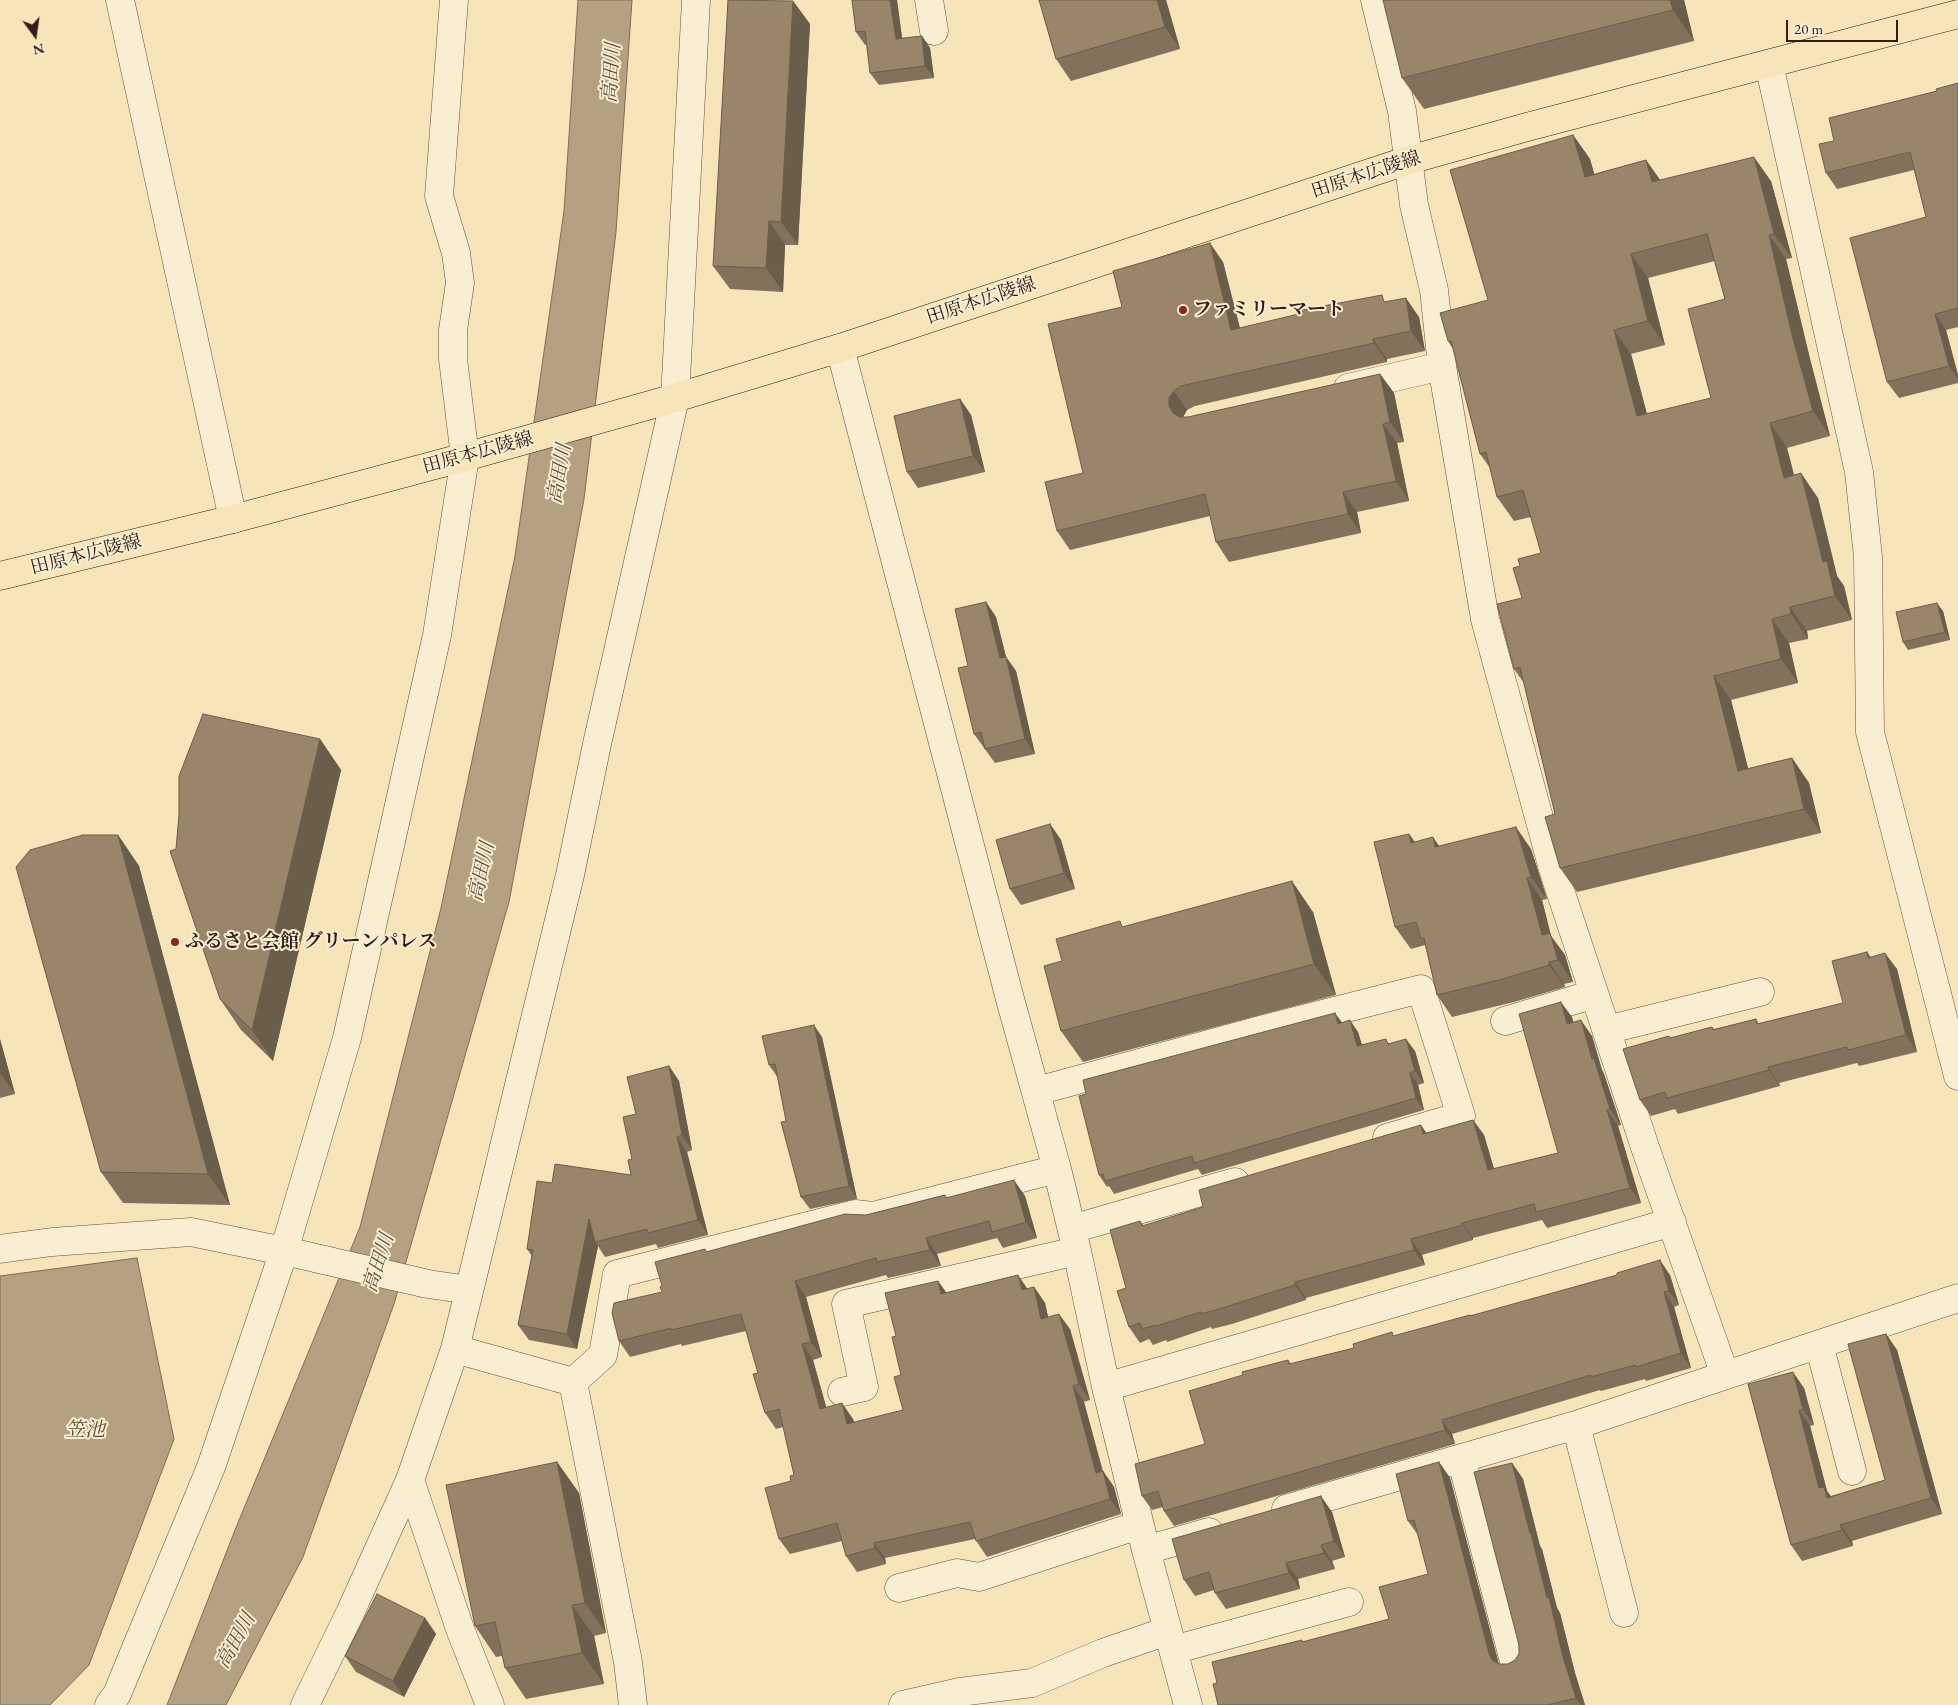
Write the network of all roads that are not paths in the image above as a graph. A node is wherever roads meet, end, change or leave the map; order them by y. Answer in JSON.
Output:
{"nodes":[{"id":1,"x":120,"y":0,"type":"edge"},
{"id":2,"x":454,"y":0,"type":"edge"},
{"id":3,"x":696,"y":0,"type":"edge"},
{"id":4,"x":929,"y":0,"type":"edge"},
{"id":5,"x":1375,"y":0,"type":"edge"},
{"id":6,"x":1958,"y":14,"type":"edge"},
{"id":7,"x":934,"y":31,"type":"dead end"},
{"id":8,"x":1768,"y":64,"type":"junction"},
{"id":9,"x":1409,"y":160,"type":"junction"},
{"id":10,"x":840,"y":348,"type":"junction"},
{"id":11,"x":1442,"y":366,"type":"junction"},
{"id":12,"x":1320,"y":394,"type":"edge"},
{"id":13,"x":664,"y":402,"type":"junction"},
{"id":14,"x":474,"y":455,"type":"junction"},
{"id":15,"x":232,"y":519,"type":"junction"},
{"id":16,"x":0,"y":576,"type":"edge"},
{"id":17,"x":1760,"y":992,"type":"dead end"},
{"id":18,"x":1594,"y":994,"type":"junction"},
{"id":19,"x":1505,"y":1021,"type":"dead end"},
{"id":20,"x":1606,"y":1030,"type":"junction"},
{"id":21,"x":1958,"y":1076,"type":"edge"},
{"id":22,"x":1037,"y":1091,"type":"junction"},
{"id":23,"x":1366,"y":1144,"type":"edge"},
{"id":24,"x":1057,"y":1168,"type":"junction"},
{"id":25,"x":1262,"y":1174,"type":"edge"},
{"id":26,"x":1672,"y":1222,"type":"junction"},
{"id":27,"x":1074,"y":1240,"type":"junction"},
{"id":28,"x":0,"y":1249,"type":"edge"},
{"id":29,"x":291,"y":1252,"type":"junction"},
{"id":30,"x":469,"y":1290,"type":"junction"},
{"id":31,"x":1958,"y":1298,"type":"edge"},
{"id":32,"x":1819,"y":1344,"type":"junction"},
{"id":33,"x":456,"y":1349,"type":"junction"},
{"id":34,"x":1725,"y":1375,"type":"junction"},
{"id":35,"x":573,"y":1382,"type":"junction"},
{"id":36,"x":1106,"y":1387,"type":"junction"},
{"id":37,"x":842,"y":1392,"type":"dead end"},
{"id":38,"x":1576,"y":1425,"type":"junction"},
{"id":39,"x":1461,"y":1458,"type":"junction"},
{"id":40,"x":1852,"y":1471,"type":"dead end"},
{"id":41,"x":410,"y":1480,"type":"junction"},
{"id":42,"x":1260,"y":1517,"type":"edge"},
{"id":43,"x":1232,"y":1525,"type":"edge"},
{"id":44,"x":1143,"y":1538,"type":"junction"},
{"id":45,"x":899,"y":1588,"type":"dead end"},
{"id":46,"x":1349,"y":1602,"type":"dead end"},
{"id":47,"x":1624,"y":1613,"type":"dead end"},
{"id":48,"x":1170,"y":1640,"type":"junction"},
{"id":49,"x":1516,"y":1665,"type":"edge"},
{"id":50,"x":109,"y":1705,"type":"edge"},
{"id":51,"x":305,"y":1705,"type":"edge"},
{"id":52,"x":490,"y":1705,"type":"edge"},
{"id":53,"x":632,"y":1705,"type":"edge"},
{"id":54,"x":903,"y":1705,"type":"edge"},
{"id":55,"x":1188,"y":1705,"type":"edge"}],
"edges":[{"from":1,"to":15,"type":"street"},
{"from":2,"to":14,"type":"street"},
{"from":3,"to":13,"type":"street"},
{"from":4,"to":7,"type":"street"},
{"from":5,"to":9,"type":"street"},
{"from":6,"to":8,"type":"main road","name":"田原本広陵線"},
{"from":8,"to":9,"type":"main road","name":"田原本広陵線"},
{"from":8,"to":21,"type":"street"},
{"from":9,"to":10,"type":"main road","name":"田原本広陵線"},
{"from":9,"to":11,"type":"street"},
{"from":10,"to":13,"type":"main road","name":"田原本広陵線"},
{"from":10,"to":22,"type":"street"},
{"from":11,"to":12,"type":"street"},
{"from":11,"to":18,"type":"street"},
{"from":13,"to":14,"type":"main road","name":"田原本広陵線"},
{"from":13,"to":30,"type":"street"},
{"from":14,"to":15,"type":"main road","name":"田原本広陵線"},
{"from":14,"to":29,"type":"street"},
{"from":15,"to":16,"type":"main road","name":"田原本広陵線"},
{"from":17,"to":20,"type":"street"},
{"from":18,"to":19,"type":"street"},
{"from":18,"to":20,"type":"street"},
{"from":20,"to":26,"type":"street"},
{"from":22,"to":23,"type":"street"},
{"from":22,"to":24,"type":"street"},
{"from":24,"to":27,"type":"street"},
{"from":24,"to":35,"type":"street"},
{"from":25,"to":27,"type":"street"},
{"from":26,"to":34,"type":"street"},
{"from":26,"to":36,"type":"street"},
{"from":27,"to":36,"type":"street"},
{"from":27,"to":37,"type":"street"},
{"from":28,"to":29,"type":"street"},
{"from":29,"to":30,"type":"street"},
{"from":29,"to":50,"type":"street"},
{"from":30,"to":33,"type":"street"},
{"from":31,"to":32,"type":"street"},
{"from":32,"to":34,"type":"street"},
{"from":32,"to":40,"type":"street"},
{"from":33,"to":35,"type":"street"},
{"from":33,"to":41,"type":"street"},
{"from":34,"to":38,"type":"street"},
{"from":35,"to":53,"type":"street"},
{"from":36,"to":44,"type":"street"},
{"from":38,"to":39,"type":"street"},
{"from":38,"to":47,"type":"street"},
{"from":39,"to":42,"type":"street"},
{"from":39,"to":49,"type":"street"},
{"from":41,"to":51,"type":"street"},
{"from":41,"to":52,"type":"street"},
{"from":43,"to":44,"type":"street"},
{"from":44,"to":45,"type":"street"},
{"from":44,"to":48,"type":"street"},
{"from":46,"to":48,"type":"street"},
{"from":48,"to":54,"type":"street"},
{"from":48,"to":55,"type":"street"}]}
